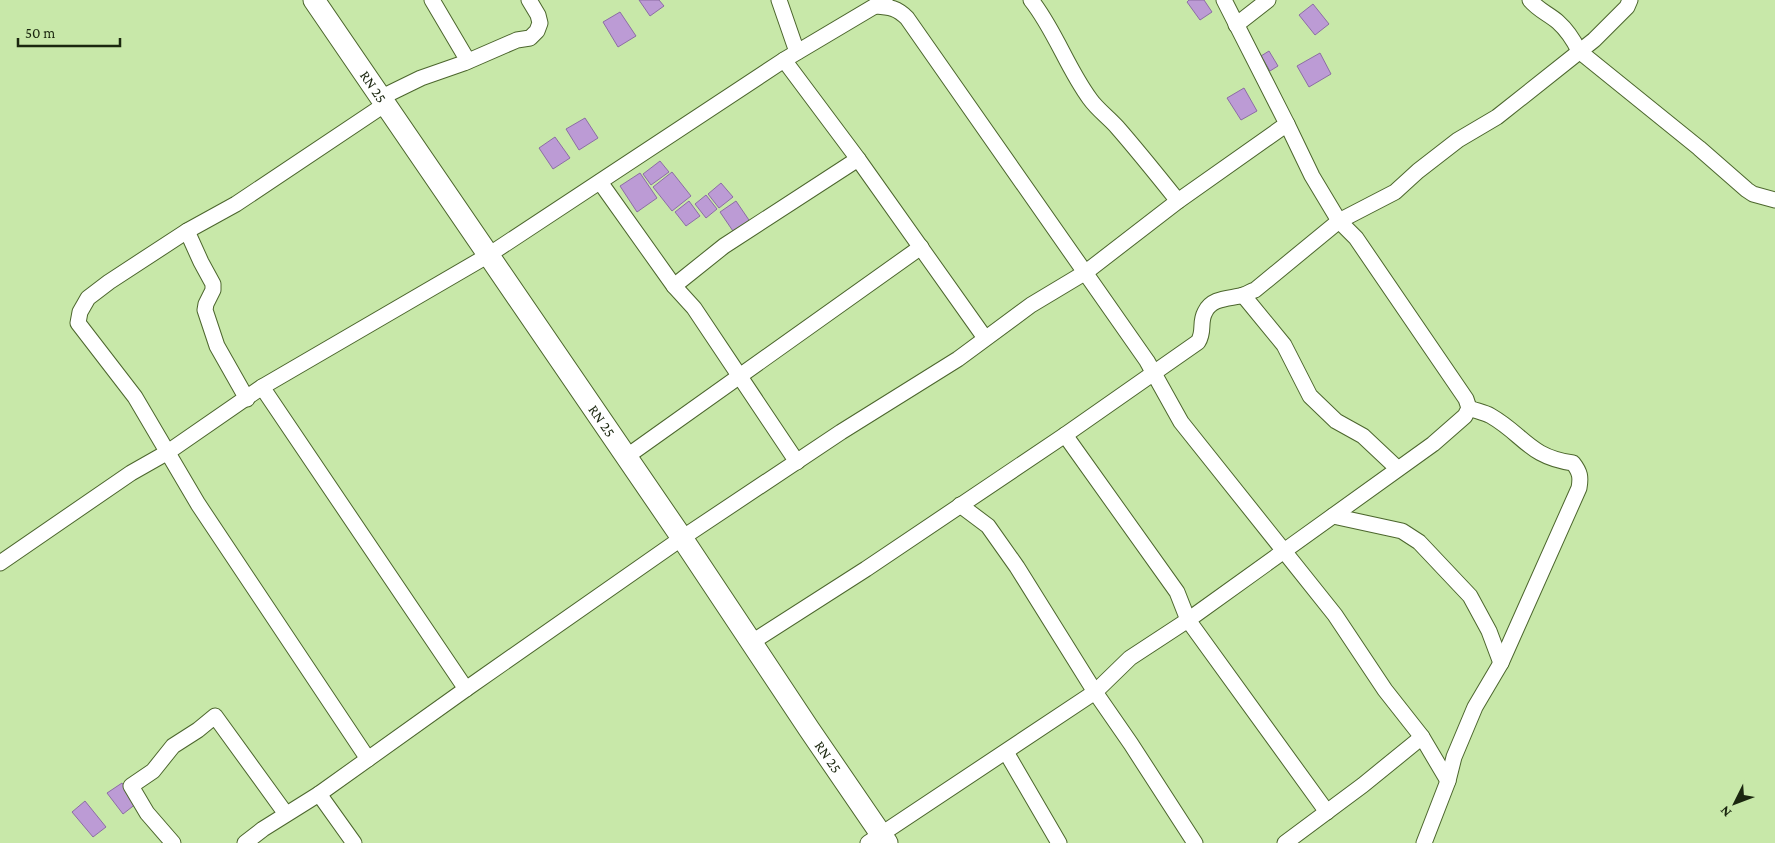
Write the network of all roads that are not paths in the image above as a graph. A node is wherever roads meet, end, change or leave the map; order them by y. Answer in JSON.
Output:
{"nodes":[{"id":1,"x":314,"y":0,"type":"edge"},
{"id":2,"x":432,"y":0,"type":"edge"},
{"id":3,"x":529,"y":0,"type":"edge"},
{"id":4,"x":779,"y":0,"type":"edge"},
{"id":5,"x":1030,"y":0,"type":"edge"},
{"id":6,"x":1224,"y":0,"type":"edge"},
{"id":7,"x":1268,"y":0,"type":"edge"},
{"id":8,"x":1530,"y":0,"type":"edge"},
{"id":9,"x":1630,"y":0,"type":"edge"},
{"id":10,"x":880,"y":3,"type":"edge"},
{"id":11,"x":1236,"y":25,"type":"junction"},
{"id":12,"x":1579,"y":52,"type":"junction"},
{"id":13,"x":790,"y":56,"type":"junction"},
{"id":14,"x":468,"y":61,"type":"junction"},
{"id":15,"x":382,"y":102,"type":"junction"},
{"id":16,"x":1287,"y":124,"type":"junction"},
{"id":17,"x":858,"y":159,"type":"junction"},
{"id":18,"x":600,"y":182,"type":"junction"},
{"id":19,"x":1775,"y":200,"type":"edge"},
{"id":20,"x":1178,"y":201,"type":"junction"},
{"id":21,"x":1339,"y":221,"type":"junction"},
{"id":22,"x":187,"y":231,"type":"junction"},
{"id":23,"x":921,"y":247,"type":"junction"},
{"id":24,"x":488,"y":256,"type":"junction"},
{"id":25,"x":1086,"y":272,"type":"junction"},
{"id":26,"x":674,"y":286,"type":"junction"},
{"id":27,"x":1243,"y":295,"type":"junction"},
{"id":28,"x":985,"y":338,"type":"junction"},
{"id":29,"x":1154,"y":374,"type":"junction"},
{"id":30,"x":740,"y":376,"type":"junction"},
{"id":31,"x":262,"y":387,"type":"junction"},
{"id":32,"x":247,"y":399,"type":"junction"},
{"id":33,"x":1469,"y":408,"type":"junction"},
{"id":34,"x":1065,"y":435,"type":"junction"},
{"id":35,"x":168,"y":452,"type":"junction"},
{"id":36,"x":626,"y":457,"type":"junction"},
{"id":37,"x":797,"y":462,"type":"junction"},
{"id":38,"x":1397,"y":468,"type":"junction"},
{"id":39,"x":960,"y":505,"type":"junction"},
{"id":40,"x":1333,"y":516,"type":"junction"},
{"id":41,"x":682,"y":538,"type":"junction"},
{"id":42,"x":1283,"y":551,"type":"junction"},
{"id":43,"x":0,"y":563,"type":"edge"},
{"id":44,"x":1188,"y":620,"type":"junction"},
{"id":45,"x":752,"y":642,"type":"junction"},
{"id":46,"x":1501,"y":663,"type":"junction"},
{"id":47,"x":466,"y":688,"type":"junction"},
{"id":48,"x":1095,"y":692,"type":"junction"},
{"id":49,"x":1422,"y":737,"type":"junction"},
{"id":50,"x":1006,"y":752,"type":"junction"},
{"id":51,"x":368,"y":759,"type":"junction"},
{"id":52,"x":1448,"y":781,"type":"junction"},
{"id":53,"x":319,"y":794,"type":"junction"},
{"id":54,"x":1327,"y":812,"type":"junction"},
{"id":55,"x":286,"y":814,"type":"junction"},
{"id":56,"x":878,"y":840,"type":"edge"},
{"id":57,"x":173,"y":843,"type":"edge"},
{"id":58,"x":245,"y":843,"type":"edge"},
{"id":59,"x":354,"y":843,"type":"edge"},
{"id":60,"x":1059,"y":843,"type":"edge"},
{"id":61,"x":1195,"y":843,"type":"edge"},
{"id":62,"x":1286,"y":843,"type":"edge"},
{"id":63,"x":1424,"y":843,"type":"edge"}],
"edges":[{"from":1,"to":15,"type":"main road","name":"RN 25","number":"RN 25"},
{"from":2,"to":14,"type":"street"},
{"from":3,"to":14,"type":"street"},
{"from":4,"to":13,"type":"street"},
{"from":5,"to":20,"type":"street"},
{"from":6,"to":11,"type":"street"},
{"from":7,"to":11,"type":"street"},
{"from":8,"to":12,"type":"street"},
{"from":9,"to":12,"type":"street"},
{"from":10,"to":13,"type":"street"},
{"from":10,"to":25,"type":"street"},
{"from":11,"to":16,"type":"street"},
{"from":12,"to":19,"type":"street"},
{"from":12,"to":21,"type":"street"},
{"from":13,"to":17,"type":"street"},
{"from":13,"to":18,"type":"street"},
{"from":14,"to":15,"type":"street"},
{"from":15,"to":22,"type":"street"},
{"from":15,"to":24,"type":"main road","name":"RN 25","number":"RN 25"},
{"from":16,"to":20,"type":"street"},
{"from":16,"to":21,"type":"street"},
{"from":17,"to":23,"type":"street"},
{"from":17,"to":26,"type":"street"},
{"from":18,"to":24,"type":"street"},
{"from":18,"to":26,"type":"street"},
{"from":20,"to":25,"type":"street"},
{"from":21,"to":27,"type":"street"},
{"from":21,"to":33,"type":"street"},
{"from":22,"to":32,"type":"street"},
{"from":22,"to":35,"type":"street"},
{"from":23,"to":28,"type":"street"},
{"from":23,"to":30,"type":"street"},
{"from":24,"to":31,"type":"street"},
{"from":24,"to":36,"type":"main road","name":"RN 25","number":"RN 25"},
{"from":25,"to":28,"type":"street"},
{"from":25,"to":29,"type":"street"},
{"from":26,"to":30,"type":"street"},
{"from":27,"to":29,"type":"street"},
{"from":27,"to":38,"type":"street"},
{"from":28,"to":37,"type":"street"},
{"from":29,"to":34,"type":"street"},
{"from":29,"to":42,"type":"street"},
{"from":30,"to":36,"type":"street"},
{"from":30,"to":37,"type":"street"},
{"from":31,"to":32,"type":"street"},
{"from":31,"to":47,"type":"street"},
{"from":32,"to":35,"type":"street"},
{"from":33,"to":38,"type":"street"},
{"from":33,"to":46,"type":"street"},
{"from":34,"to":39,"type":"street"},
{"from":34,"to":44,"type":"street"},
{"from":35,"to":43,"type":"street"},
{"from":35,"to":51,"type":"street"},
{"from":36,"to":41,"type":"main road","name":"RN 25","number":"RN 25"},
{"from":37,"to":41,"type":"street"},
{"from":38,"to":40,"type":"street"},
{"from":39,"to":45,"type":"street"},
{"from":39,"to":48,"type":"street"},
{"from":40,"to":42,"type":"street"},
{"from":40,"to":46,"type":"street"},
{"from":41,"to":45,"type":"main road","name":"RN 25","number":"RN 25"},
{"from":41,"to":47,"type":"street"},
{"from":42,"to":44,"type":"street"},
{"from":42,"to":49,"type":"street"},
{"from":44,"to":48,"type":"street"},
{"from":44,"to":54,"type":"street"},
{"from":45,"to":56,"type":"main road","name":"RN 25","number":"RN 25"},
{"from":46,"to":52,"type":"street"},
{"from":47,"to":51,"type":"street"},
{"from":48,"to":50,"type":"street"},
{"from":48,"to":61,"type":"street"},
{"from":49,"to":52,"type":"street"},
{"from":49,"to":54,"type":"street"},
{"from":50,"to":56,"type":"street"},
{"from":50,"to":60,"type":"street"},
{"from":51,"to":53,"type":"street"},
{"from":52,"to":63,"type":"street"},
{"from":53,"to":55,"type":"street"},
{"from":53,"to":59,"type":"street"},
{"from":54,"to":62,"type":"street"},
{"from":55,"to":57,"type":"street"},
{"from":55,"to":58,"type":"street"}]}
